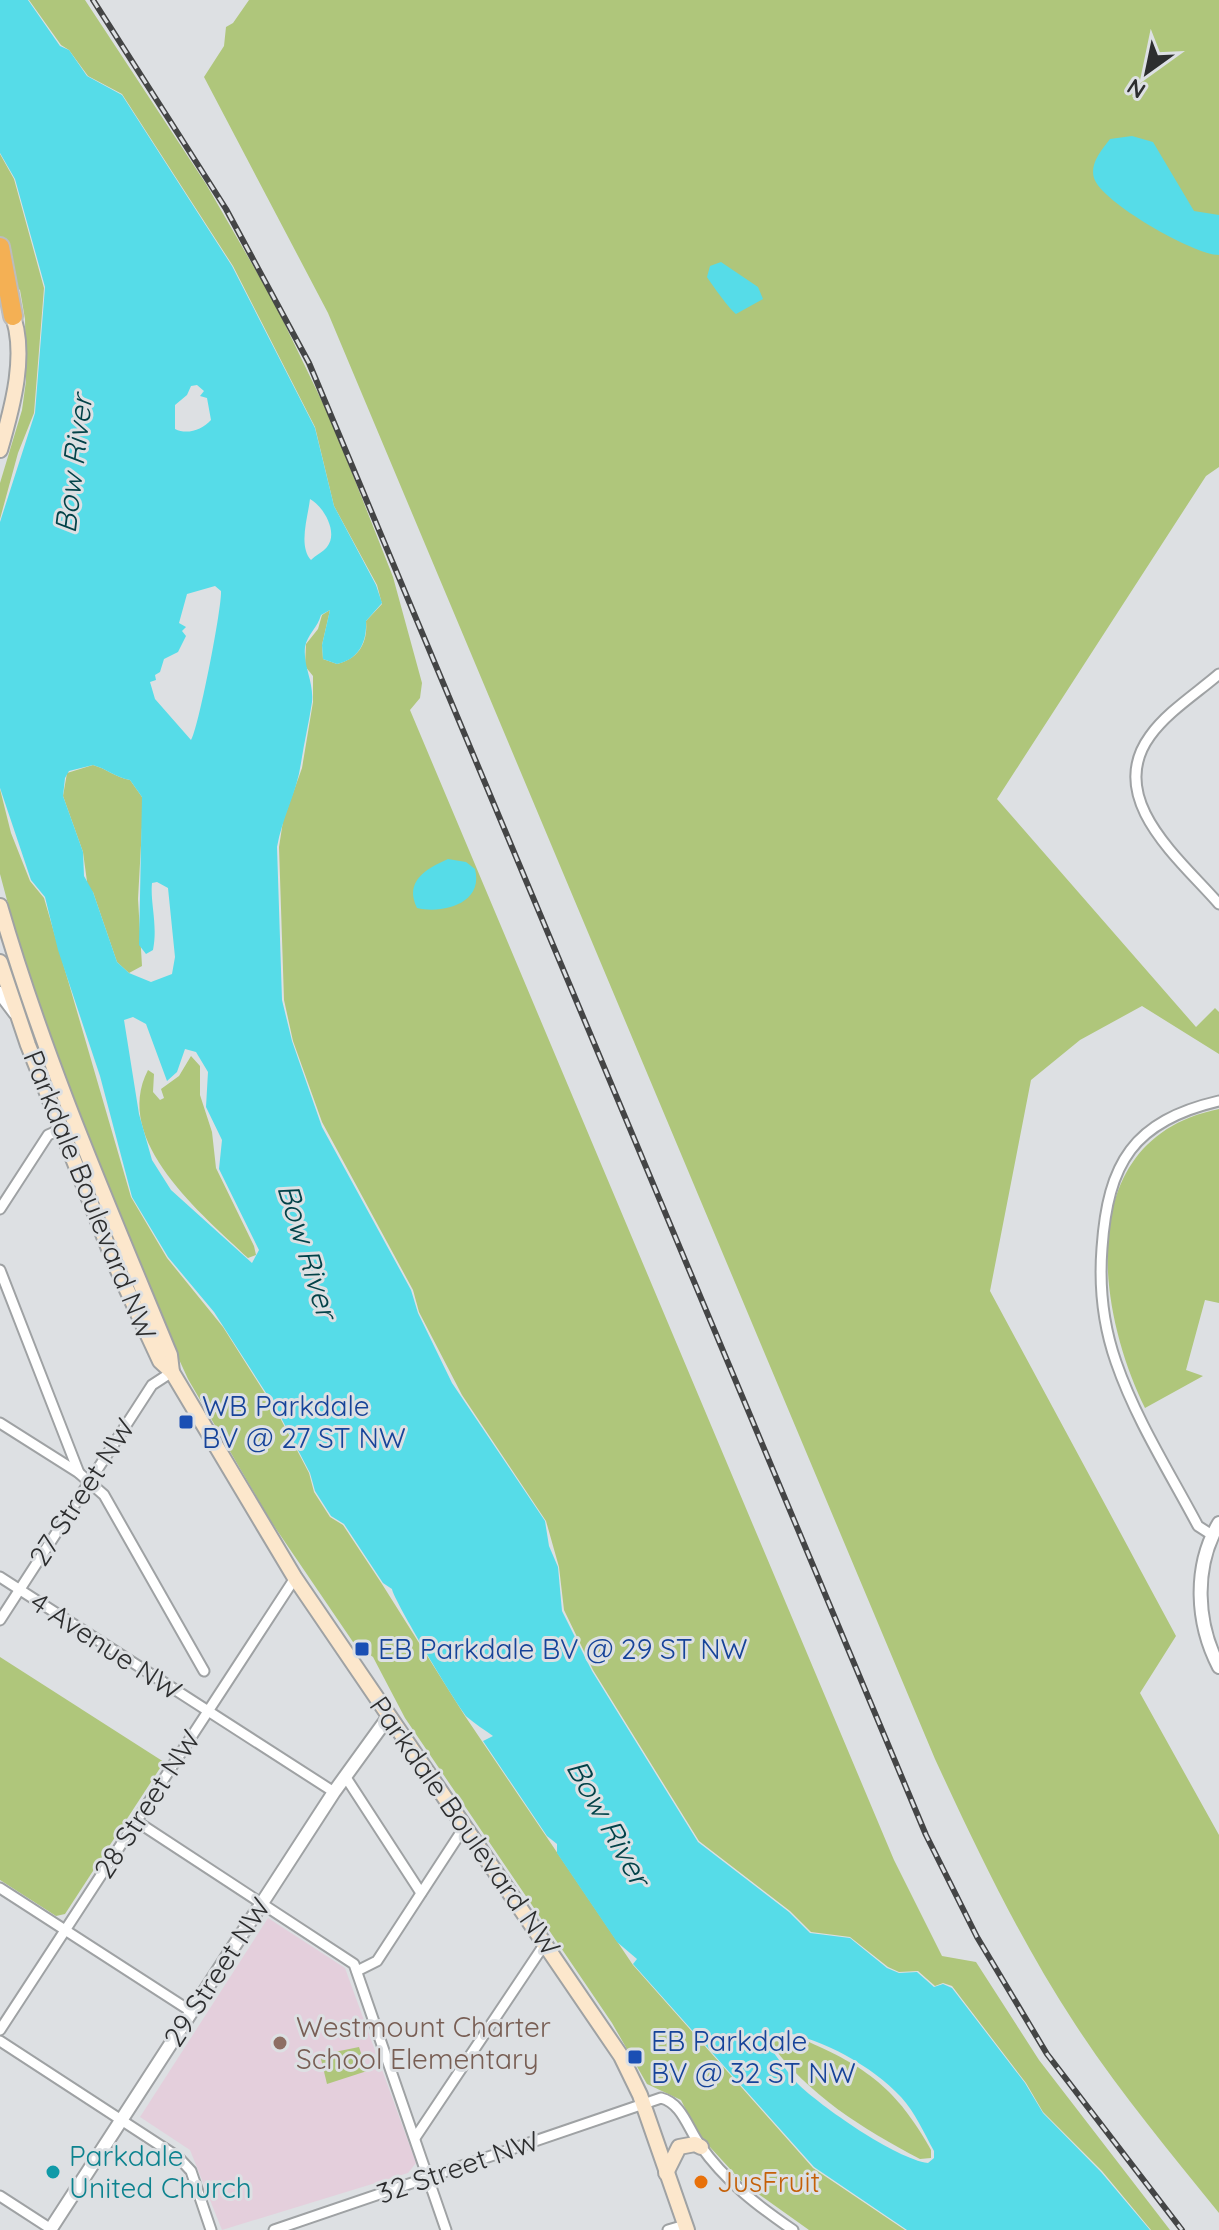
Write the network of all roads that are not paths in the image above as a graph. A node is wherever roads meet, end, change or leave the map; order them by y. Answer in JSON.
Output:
{"nodes":[{"id":1,"x":0,"y":247,"type":"edge"},
{"id":2,"x":0,"y":286,"type":"edge"},
{"id":3,"x":13,"y":316,"type":"junction"},
{"id":4,"x":0,"y":450,"type":"edge"},
{"id":5,"x":1219,"y":674,"type":"edge"},
{"id":6,"x":1219,"y":904,"type":"edge"},
{"id":7,"x":0,"y":906,"type":"edge"},
{"id":8,"x":3,"y":926,"type":"edge"},
{"id":9,"x":0,"y":965,"type":"edge"},
{"id":10,"x":21,"y":979,"type":"junction"},
{"id":11,"x":0,"y":993,"type":"edge"},
{"id":12,"x":18,"y":1018,"type":"junction"},
{"id":13,"x":1219,"y":1101,"type":"edge"},
{"id":14,"x":62,"y":1129,"type":"junction"},
{"id":15,"x":0,"y":1209,"type":"edge"},
{"id":16,"x":0,"y":1270,"type":"edge"},
{"id":17,"x":172,"y":1372,"type":"junction"},
{"id":18,"x":0,"y":1423,"type":"edge"},
{"id":19,"x":79,"y":1473,"type":"junction"},
{"id":20,"x":90,"y":1482,"type":"junction"},
{"id":21,"x":1216,"y":1529,"type":"edge"},
{"id":22,"x":0,"y":1577,"type":"edge"},
{"id":23,"x":295,"y":1578,"type":"junction"},
{"id":24,"x":20,"y":1590,"type":"junction"},
{"id":25,"x":0,"y":1620,"type":"edge"},
{"id":26,"x":1219,"y":1667,"type":"edge"},
{"id":27,"x":204,"y":1671,"type":"dead end"},
{"id":28,"x":208,"y":1711,"type":"junction"},
{"id":29,"x":389,"y":1716,"type":"junction"},
{"id":30,"x":345,"y":1776,"type":"junction"},
{"id":31,"x":334,"y":1792,"type":"junction"},
{"id":32,"x":136,"y":1821,"type":"junction"},
{"id":33,"x":465,"y":1826,"type":"junction"},
{"id":34,"x":0,"y":1888,"type":"edge"},
{"id":35,"x":421,"y":1893,"type":"junction"},
{"id":36,"x":263,"y":1902,"type":"junction"},
{"id":37,"x":65,"y":1930,"type":"junction"},
{"id":38,"x":546,"y":1942,"type":"junction"},
{"id":39,"x":357,"y":1971,"type":"junction"},
{"id":40,"x":192,"y":2012,"type":"junction"},
{"id":41,"x":0,"y":2030,"type":"edge"},
{"id":42,"x":0,"y":2041,"type":"edge"},
{"id":43,"x":643,"y":2105,"type":"junction"},
{"id":44,"x":121,"y":2120,"type":"junction"},
{"id":45,"x":415,"y":2138,"type":"junction"},
{"id":46,"x":701,"y":2147,"type":"junction"},
{"id":47,"x":666,"y":2173,"type":"junction"},
{"id":48,"x":428,"y":2177,"type":"junction"},
{"id":49,"x":0,"y":2196,"type":"edge"},
{"id":50,"x":686,"y":2227,"type":"edge"},
{"id":51,"x":50,"y":2230,"type":"edge"},
{"id":52,"x":211,"y":2230,"type":"edge"},
{"id":53,"x":274,"y":2230,"type":"edge"},
{"id":54,"x":446,"y":2230,"type":"edge"},
{"id":55,"x":668,"y":2230,"type":"edge"},
{"id":56,"x":793,"y":2230,"type":"edge"}],
"edges":[{"from":1,"to":3,"type":"highway"},
{"from":2,"to":3,"type":"main road"},
{"from":3,"to":4,"type":"main road"},
{"from":5,"to":6,"type":"street"},
{"from":7,"to":8,"type":"main road","name":"Parkdale Boulevard NW"},
{"from":8,"to":10,"type":"main road","name":"Parkdale Boulevard NW"},
{"from":9,"to":10,"type":"street"},
{"from":9,"to":12,"type":"main road","name":"Parkdale Boulevard NW"},
{"from":10,"to":17,"type":"main road","name":"Parkdale Boulevard NW"},
{"from":11,"to":12,"type":"street"},
{"from":12,"to":14,"type":"main road","name":"Parkdale Boulevard NW"},
{"from":13,"to":21,"type":"street"},
{"from":14,"to":15,"type":"street"},
{"from":14,"to":17,"type":"main road","name":"Parkdale Boulevard NW"},
{"from":16,"to":19,"type":"street"},
{"from":17,"to":20,"type":"street","name":"27 Street NW"},
{"from":17,"to":23,"type":"main road","name":"Parkdale Boulevard NW"},
{"from":18,"to":19,"type":"street"},
{"from":19,"to":20,"type":"street"},
{"from":20,"to":24,"type":"street","name":"27 Street NW"},
{"from":20,"to":27,"type":"street"},
{"from":21,"to":26,"type":"street"},
{"from":22,"to":24,"type":"street","name":"4 Avenue NW"},
{"from":23,"to":28,"type":"street","name":"28 Street NW"},
{"from":23,"to":29,"type":"main road","name":"Parkdale Boulevard NW"},
{"from":24,"to":25,"type":"street","name":"27 Street NW"},
{"from":24,"to":28,"type":"street","name":"4 Avenue NW"},
{"from":28,"to":31,"type":"street","name":"4 Avenue NW"},
{"from":28,"to":32,"type":"street","name":"28 Street NW"},
{"from":29,"to":30,"type":"street","name":"29 Street NW"},
{"from":29,"to":33,"type":"main road","name":"Parkdale Boulevard NW"},
{"from":30,"to":31,"type":"street","name":"29 Street NW"},
{"from":30,"to":35,"type":"street"},
{"from":31,"to":36,"type":"street","name":"29 Street NW"},
{"from":32,"to":36,"type":"street"},
{"from":32,"to":37,"type":"street","name":"28 Street NW"},
{"from":33,"to":35,"type":"street"},
{"from":33,"to":38,"type":"main road","name":"Parkdale Boulevard NW"},
{"from":34,"to":37,"type":"street"},
{"from":35,"to":39,"type":"street"},
{"from":36,"to":39,"type":"street"},
{"from":36,"to":40,"type":"street","name":"29 Street NW"},
{"from":37,"to":40,"type":"street"},
{"from":37,"to":41,"type":"street","name":"28 Street NW"},
{"from":38,"to":43,"type":"main road","name":"Parkdale Boulevard NW"},
{"from":38,"to":45,"type":"street"},
{"from":39,"to":45,"type":"street"},
{"from":40,"to":44,"type":"street","name":"29 Street NW"},
{"from":42,"to":44,"type":"street"},
{"from":43,"to":46,"type":"street"},
{"from":43,"to":47,"type":"main road","name":"Parkdale Boulevard NW"},
{"from":43,"to":48,"type":"street","name":"32 Street NW"},
{"from":44,"to":51,"type":"street","name":"29 Street NW"},
{"from":44,"to":52,"type":"street"},
{"from":45,"to":48,"type":"street"},
{"from":46,"to":47,"type":"main road"},
{"from":46,"to":56,"type":"street"},
{"from":47,"to":50,"type":"main road","name":"Parkdale Boulevard NW"},
{"from":48,"to":53,"type":"street","name":"32 Street NW"},
{"from":48,"to":54,"type":"street"},
{"from":49,"to":51,"type":"street"},
{"from":50,"to":55,"type":"street"}]}
